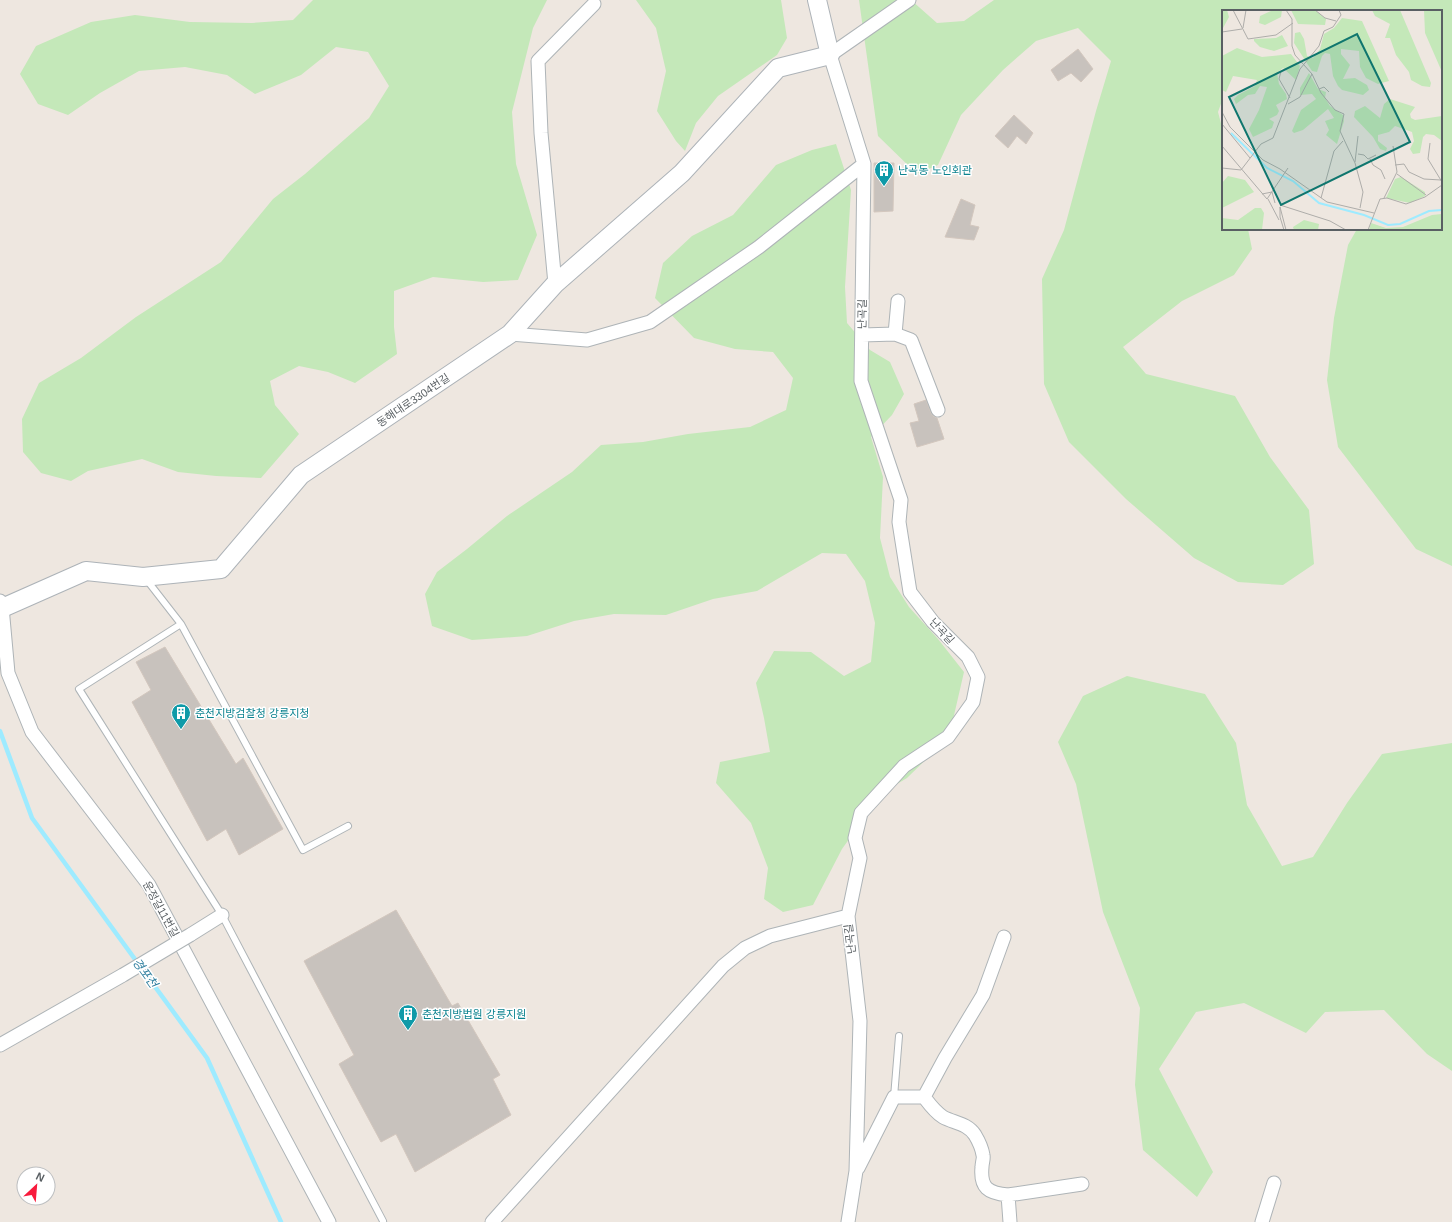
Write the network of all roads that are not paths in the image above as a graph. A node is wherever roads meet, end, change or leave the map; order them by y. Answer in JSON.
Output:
{"nodes":[{"id":1,"x":817,"y":0,"type":"edge"},
{"id":2,"x":909,"y":0,"type":"edge"},
{"id":3,"x":594,"y":4,"type":"dead end"},
{"id":4,"x":830,"y":55,"type":"junction"},
{"id":5,"x":864,"y":164,"type":"junction"},
{"id":6,"x":555,"y":284,"type":"junction"},
{"id":7,"x":898,"y":301,"type":"dead end"},
{"id":8,"x":510,"y":334,"type":"junction"},
{"id":9,"x":895,"y":334,"type":"junction"},
{"id":10,"x":862,"y":335,"type":"junction"},
{"id":11,"x":938,"y":410,"type":"dead end"},
{"id":12,"x":143,"y":577,"type":"junction"},
{"id":13,"x":1,"y":605,"type":"edge"},
{"id":14,"x":181,"y":624,"type":"junction"},
{"id":15,"x":348,"y":826,"type":"dead end"},
{"id":16,"x":222,"y":915,"type":"junction"},
{"id":17,"x":848,"y":916,"type":"junction"},
{"id":18,"x":1004,"y":937,"type":"dead end"},
{"id":19,"x":899,"y":1036,"type":"dead end"},
{"id":20,"x":0,"y":1045,"type":"edge"},
{"id":21,"x":894,"y":1097,"type":"junction"},
{"id":22,"x":924,"y":1097,"type":"junction"},
{"id":23,"x":856,"y":1172,"type":"junction"},
{"id":24,"x":1274,"y":1183,"type":"dead end"},
{"id":25,"x":1082,"y":1184,"type":"dead end"},
{"id":26,"x":1008,"y":1195,"type":"junction"},
{"id":27,"x":330,"y":1222,"type":"edge"},
{"id":28,"x":383,"y":1222,"type":"edge"},
{"id":29,"x":492,"y":1222,"type":"edge"},
{"id":30,"x":848,"y":1222,"type":"edge"},
{"id":31,"x":1010,"y":1222,"type":"edge"},
{"id":32,"x":1262,"y":1222,"type":"edge"}],
"edges":[{"from":1,"to":4,"type":"street","name":"난곡길"},
{"from":2,"to":4,"type":"street"},
{"from":3,"to":6,"type":"street"},
{"from":4,"to":5,"type":"street","name":"난곡길"},
{"from":4,"to":6,"type":"street","name":"동해대로3304번길"},
{"from":5,"to":8,"type":"street"},
{"from":5,"to":10,"type":"street","name":"난곡길"},
{"from":6,"to":8,"type":"street","name":"동해대로3304번길"},
{"from":7,"to":9,"type":"street"},
{"from":8,"to":12,"type":"street","name":"동해대로3304번길"},
{"from":9,"to":10,"type":"street"},
{"from":9,"to":11,"type":"street"},
{"from":10,"to":17,"type":"street","name":"난곡길"},
{"from":12,"to":13,"type":"street","name":"동해대로3304번길"},
{"from":12,"to":14,"type":"lane"},
{"from":13,"to":27,"type":"street","name":"운정길11번길"},
{"from":14,"to":15,"type":"lane"},
{"from":14,"to":16,"type":"lane"},
{"from":16,"to":20,"type":"street","bridge":true},
{"from":16,"to":28,"type":"lane"},
{"from":17,"to":23,"type":"street","name":"난곡길"},
{"from":17,"to":29,"type":"street"},
{"from":18,"to":22,"type":"street"},
{"from":19,"to":21,"type":"lane"},
{"from":21,"to":22,"type":"street"},
{"from":21,"to":23,"type":"street"},
{"from":22,"to":26,"type":"street"},
{"from":23,"to":30,"type":"street","name":"난곡길"},
{"from":24,"to":32,"type":"street"},
{"from":25,"to":26,"type":"street"},
{"from":26,"to":31,"type":"street"}]}
